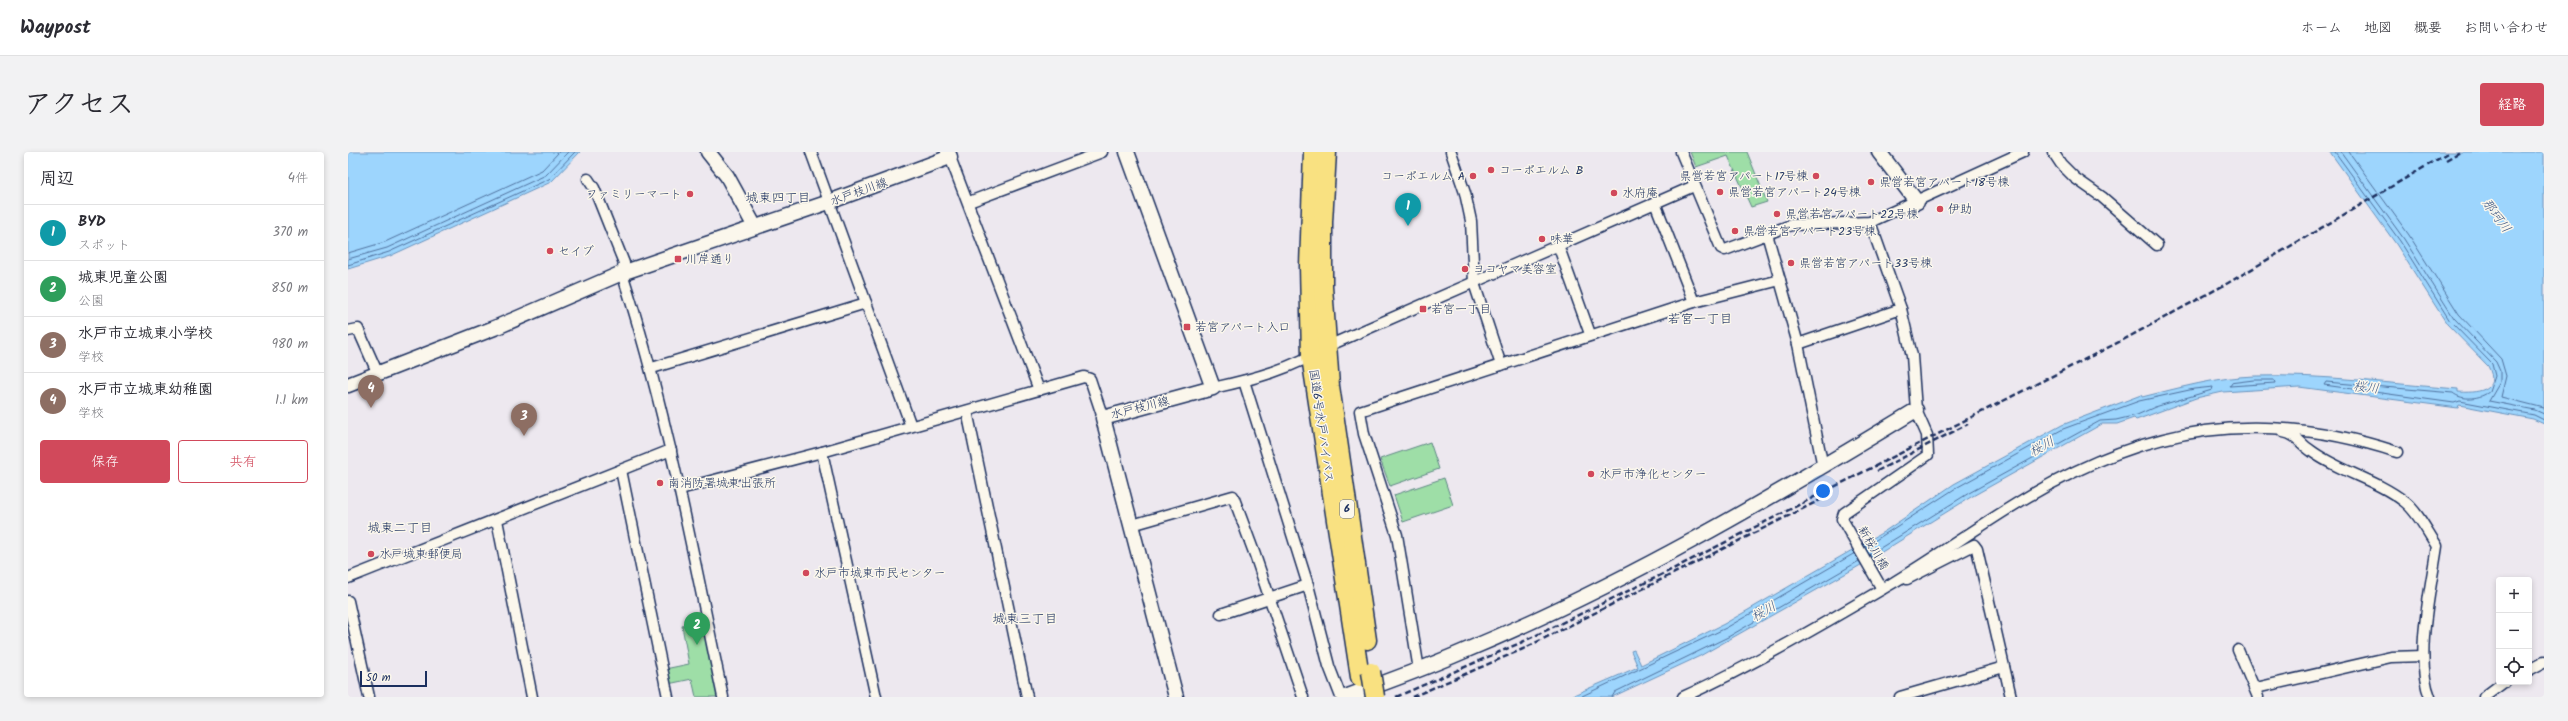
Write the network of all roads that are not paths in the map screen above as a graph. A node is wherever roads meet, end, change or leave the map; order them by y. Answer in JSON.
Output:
{"nodes":[{"id":1,"x":708,"y":152,"type":"edge"},
{"id":2,"x":811,"y":152,"type":"edge"},
{"id":3,"x":1102,"y":152,"type":"edge"},
{"id":4,"x":1127,"y":152,"type":"edge"},
{"id":5,"x":1313,"y":152,"type":"edge"},
{"id":6,"x":1327,"y":152,"type":"edge"},
{"id":7,"x":1451,"y":152,"type":"edge"},
{"id":8,"x":1681,"y":152,"type":"edge"},
{"id":9,"x":1879,"y":152,"type":"edge"},
{"id":10,"x":2023,"y":152,"type":"edge"},
{"id":11,"x":2053,"y":152,"type":"edge"},
{"id":12,"x":949,"y":155,"type":"edge"},
{"id":13,"x":588,"y":180,"type":"dead end"},
{"id":14,"x":1694,"y":186,"type":"junction"},
{"id":15,"x":829,"y":202,"type":"junction"},
{"id":16,"x":969,"y":202,"type":"junction"},
{"id":17,"x":1917,"y":202,"type":"junction"},
{"id":18,"x":1655,"y":203,"type":"junction"},
{"id":19,"x":1870,"y":222,"type":"junction"},
{"id":20,"x":755,"y":227,"type":"junction"},
{"id":21,"x":1767,"y":234,"type":"junction"},
{"id":22,"x":2157,"y":244,"type":"dead end"},
{"id":23,"x":1558,"y":245,"type":"junction"},
{"id":24,"x":622,"y":273,"type":"junction"},
{"id":25,"x":1780,"y":280,"type":"junction"},
{"id":26,"x":1474,"y":283,"type":"junction"},
{"id":27,"x":1694,"y":302,"type":"junction"},
{"id":28,"x":866,"y":303,"type":"junction"},
{"id":29,"x":1901,"y":309,"type":"junction"},
{"id":30,"x":348,"y":331,"type":"edge"},
{"id":31,"x":1589,"y":331,"type":"dead end"},
{"id":32,"x":1798,"y":344,"type":"junction"},
{"id":33,"x":1328,"y":346,"type":"junction"},
{"id":34,"x":1311,"y":357,"type":"junction"},
{"id":35,"x":1501,"y":365,"type":"junction"},
{"id":36,"x":652,"y":368,"type":"junction"},
{"id":37,"x":378,"y":374,"type":"junction"},
{"id":38,"x":1244,"y":381,"type":"junction"},
{"id":39,"x":348,"y":385,"type":"edge"},
{"id":40,"x":1213,"y":388,"type":"junction"},
{"id":41,"x":1039,"y":390,"type":"junction"},
{"id":42,"x":1916,"y":410,"type":"junction"},
{"id":43,"x":967,"y":411,"type":"junction"},
{"id":44,"x":1103,"y":418,"type":"junction"},
{"id":45,"x":911,"y":426,"type":"junction"},
{"id":46,"x":2264,"y":427,"type":"junction"},
{"id":47,"x":671,"y":450,"type":"junction"},
{"id":48,"x":822,"y":452,"type":"junction"},
{"id":49,"x":2397,"y":452,"type":"dead end"},
{"id":50,"x":1824,"y":467,"type":"junction"},
{"id":51,"x":621,"y":470,"type":"junction"},
{"id":52,"x":680,"y":489,"type":"junction"},
{"id":53,"x":496,"y":520,"type":"junction"},
{"id":54,"x":1132,"y":525,"type":"junction"},
{"id":55,"x":348,"y":578,"type":"edge"},
{"id":56,"x":1308,"y":585,"type":"junction"},
{"id":57,"x":1884,"y":586,"type":"junction"},
{"id":58,"x":1270,"y":598,"type":"junction"},
{"id":59,"x":348,"y":601,"type":"edge"},
{"id":60,"x":1220,"y":614,"type":"dead end"},
{"id":61,"x":2238,"y":650,"type":"dead end"},
{"id":62,"x":2423,"y":656,"type":"junction"},
{"id":63,"x":2544,"y":662,"type":"edge"},
{"id":64,"x":2004,"y":667,"type":"junction"},
{"id":65,"x":2532,"y":668,"type":"edge"},
{"id":66,"x":1418,"y":670,"type":"junction"},
{"id":67,"x":1366,"y":674,"type":"junction"},
{"id":68,"x":2500,"y":685,"type":"edge"},
{"id":69,"x":2257,"y":693,"type":"edge"},
{"id":70,"x":369,"y":697,"type":"edge"},
{"id":71,"x":532,"y":697,"type":"edge"},
{"id":72,"x":668,"y":697,"type":"edge"},
{"id":73,"x":723,"y":697,"type":"edge"},
{"id":74,"x":876,"y":697,"type":"edge"},
{"id":75,"x":1027,"y":697,"type":"edge"},
{"id":76,"x":1176,"y":697,"type":"edge"},
{"id":77,"x":1303,"y":697,"type":"edge"},
{"id":78,"x":1340,"y":697,"type":"edge"},
{"id":79,"x":1345,"y":697,"type":"edge"},
{"id":80,"x":1363,"y":697,"type":"edge"},
{"id":81,"x":1376,"y":697,"type":"edge"},
{"id":82,"x":1684,"y":697,"type":"edge"},
{"id":83,"x":1900,"y":697,"type":"edge"},
{"id":84,"x":2011,"y":697,"type":"edge"},
{"id":85,"x":2430,"y":697,"type":"edge"},
{"id":86,"x":2484,"y":697,"type":"edge"}],
"edges":[{"from":1,"to":20,"type":"street"},
{"from":2,"to":15,"type":"street"},
{"from":3,"to":16,"type":"street"},
{"from":4,"to":40,"type":"street"},
{"from":5,"to":34,"type":"highway","name":"国道6号水戸バイパス","number":"6"},
{"from":6,"to":33,"type":"highway","name":"国道6号水戸バイパス","number":"6"},
{"from":7,"to":26,"type":"street"},
{"from":8,"to":14,"type":"street"},
{"from":9,"to":17,"type":"street"},
{"from":10,"to":17,"type":"street"},
{"from":11,"to":22,"type":"street"},
{"from":12,"to":15,"type":"street","name":"水戸枝川線"},
{"from":12,"to":16,"type":"street"},
{"from":13,"to":24,"type":"street"},
{"from":14,"to":18,"type":"street"},
{"from":14,"to":21,"type":"street"},
{"from":15,"to":20,"type":"street","name":"水戸枝川線"},
{"from":15,"to":28,"type":"street"},
{"from":16,"to":41,"type":"street"},
{"from":17,"to":19,"type":"street"},
{"from":18,"to":23,"type":"street"},
{"from":18,"to":27,"type":"street"},
{"from":19,"to":21,"type":"street"},
{"from":19,"to":29,"type":"street"},
{"from":20,"to":24,"type":"street","name":"水戸枝川線"},
{"from":21,"to":25,"type":"street"},
{"from":23,"to":26,"type":"street"},
{"from":23,"to":31,"type":"street"},
{"from":24,"to":36,"type":"street"},
{"from":24,"to":37,"type":"street","name":"水戸枝川線"},
{"from":25,"to":27,"type":"street"},
{"from":25,"to":32,"type":"street"},
{"from":26,"to":33,"type":"street"},
{"from":26,"to":35,"type":"street"},
{"from":27,"to":35,"type":"street"},
{"from":28,"to":36,"type":"street"},
{"from":28,"to":45,"type":"street"},
{"from":29,"to":32,"type":"street"},
{"from":29,"to":42,"type":"street"},
{"from":30,"to":37,"type":"street"},
{"from":32,"to":50,"type":"street"},
{"from":33,"to":34,"type":"street"},
{"from":33,"to":67,"type":"highway","name":"国道6号水戸バイパス","number":"6"},
{"from":34,"to":38,"type":"street"},
{"from":34,"to":67,"type":"highway","name":"国道6号水戸バイパス","number":"6"},
{"from":35,"to":66,"type":"street"},
{"from":36,"to":47,"type":"street"},
{"from":37,"to":39,"type":"street","name":"水戸枝川線"},
{"from":38,"to":40,"type":"street"},
{"from":38,"to":56,"type":"street"},
{"from":40,"to":44,"type":"street","name":"水戸枝川線"},
{"from":41,"to":43,"type":"street"},
{"from":41,"to":44,"type":"street"},
{"from":42,"to":50,"type":"street"},
{"from":42,"to":57,"type":"street","name":"新桜川橋"},
{"from":43,"to":45,"type":"street"},
{"from":43,"to":75,"type":"street"},
{"from":44,"to":54,"type":"street","name":"水戸枝川線"},
{"from":45,"to":48,"type":"street"},
{"from":46,"to":49,"type":"street"},
{"from":46,"to":57,"type":"street"},
{"from":46,"to":62,"type":"street"},
{"from":47,"to":51,"type":"street"},
{"from":47,"to":52,"type":"street"},
{"from":48,"to":52,"type":"street"},
{"from":48,"to":74,"type":"street"},
{"from":50,"to":66,"type":"street"},
{"from":51,"to":53,"type":"street"},
{"from":51,"to":72,"type":"street"},
{"from":52,"to":73,"type":"street"},
{"from":53,"to":55,"type":"street"},
{"from":53,"to":71,"type":"street"},
{"from":54,"to":58,"type":"street"},
{"from":54,"to":76,"type":"street","name":"水戸枝川線"},
{"from":56,"to":58,"type":"street"},
{"from":56,"to":78,"type":"street"},
{"from":57,"to":64,"type":"street"},
{"from":57,"to":82,"type":"street"},
{"from":58,"to":60,"type":"street"},
{"from":58,"to":77,"type":"street"},
{"from":59,"to":70,"type":"street"},
{"from":61,"to":69,"type":"street"},
{"from":62,"to":69,"type":"street"},
{"from":62,"to":85,"type":"street"},
{"from":63,"to":65,"type":"street"},
{"from":64,"to":83,"type":"street"},
{"from":64,"to":84,"type":"street"},
{"from":66,"to":79,"type":"street"},
{"from":67,"to":80,"type":"highway","name":"国道6号水戸バイパス","number":"6"},
{"from":67,"to":81,"type":"highway","name":"国道6号水戸バイパス","number":"6","bridge":true},
{"from":68,"to":86,"type":"street"}]}
